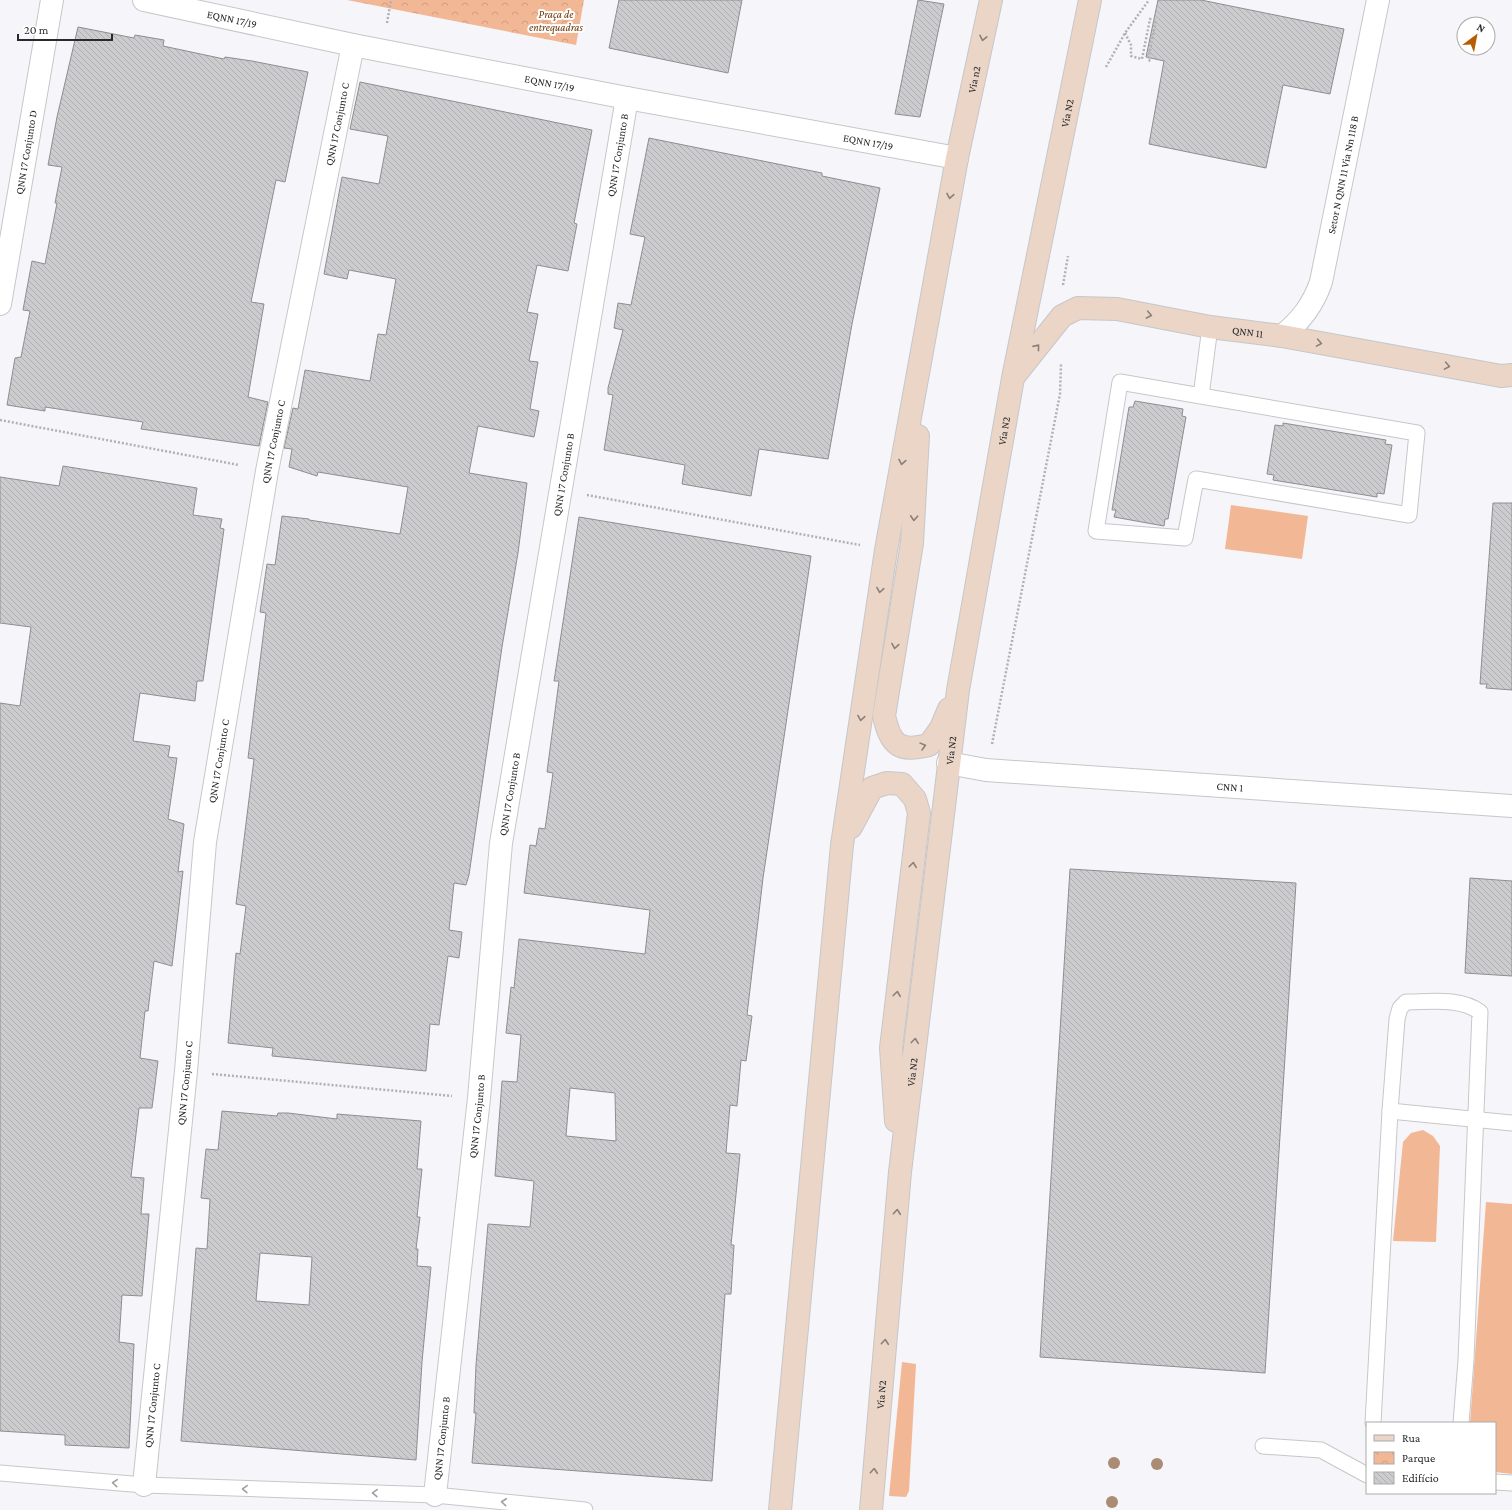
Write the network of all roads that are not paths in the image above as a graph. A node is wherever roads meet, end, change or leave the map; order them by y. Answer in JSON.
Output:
{"nodes":[{"id":1,"x":52,"y":0,"type":"edge"},
{"id":2,"x":144,"y":0,"type":"edge"},
{"id":3,"x":991,"y":0,"type":"edge"},
{"id":4,"x":1090,"y":0,"type":"edge"},
{"id":5,"x":1378,"y":0,"type":"edge"},
{"id":6,"x":352,"y":44,"type":"junction"},
{"id":7,"x":627,"y":98,"type":"junction"},
{"id":8,"x":957,"y":158,"type":"junction"},
{"id":9,"x":0,"y":304,"type":"edge"},
{"id":10,"x":1210,"y":327,"type":"junction"},
{"id":11,"x":1282,"y":336,"type":"junction"},
{"id":12,"x":924,"y":339,"type":"junction"},
{"id":13,"x":1512,"y":375,"type":"edge"},
{"id":14,"x":1013,"y":378,"type":"junction"},
{"id":15,"x":1201,"y":396,"type":"junction"},
{"id":16,"x":958,"y":690,"type":"junction"},
{"id":17,"x":948,"y":763,"type":"junction"},
{"id":18,"x":1512,"y":806,"type":"edge"},
{"id":19,"x":842,"y":845,"type":"junction"},
{"id":20,"x":1390,"y":1111,"type":"junction"},
{"id":21,"x":1476,"y":1120,"type":"junction"},
{"id":22,"x":1512,"y":1123,"type":"edge"},
{"id":23,"x":900,"y":1172,"type":"junction"},
{"id":24,"x":1373,"y":1422,"type":"edge"},
{"id":25,"x":1461,"y":1422,"type":"edge"},
{"id":26,"x":1263,"y":1446,"type":"dead end"},
{"id":27,"x":0,"y":1473,"type":"edge"},
{"id":28,"x":1366,"y":1474,"type":"edge"},
{"id":29,"x":1496,"y":1482,"type":"edge"},
{"id":30,"x":1512,"y":1482,"type":"edge"},
{"id":31,"x":144,"y":1485,"type":"junction"},
{"id":32,"x":435,"y":1496,"type":"junction"},
{"id":33,"x":585,"y":1510,"type":"edge"},
{"id":34,"x":780,"y":1510,"type":"edge"},
{"id":35,"x":871,"y":1510,"type":"edge"}],
"edges":[{"from":1,"to":9,"type":"street","name":"QNN 17 Conjunto D"},
{"from":2,"to":6,"type":"street","name":"EQNN 17/19"},
{"from":3,"to":8,"type":"main road","name":"Via n2","one_way":true},
{"from":4,"to":14,"type":"main road","name":"Via N2"},
{"from":5,"to":11,"type":"street","name":"Setor N QNN 11 Via Nn 118 B"},
{"from":6,"to":7,"type":"street","name":"EQNN 17/19"},
{"from":6,"to":31,"type":"street","name":"QNN 17 Conjunto C"},
{"from":7,"to":8,"type":"street","name":"EQNN 17/19"},
{"from":7,"to":32,"type":"street","name":"QNN 17 Conjunto B"},
{"from":8,"to":12,"type":"main road","one_way":true},
{"from":10,"to":11,"type":"main road","name":"QNN 11"},
{"from":14,"to":10,"type":"main road","name":"QNN 11","one_way":true},
{"from":10,"to":15,"type":"lane"},
{"from":11,"to":13,"type":"main road","name":"QNN 11","one_way":true},
{"from":12,"to":16,"type":"main road","one_way":true},
{"from":12,"to":19,"type":"main road","one_way":true},
{"from":14,"to":16,"type":"main road","name":"Via N2"},
{"from":15,"to":15,"type":"lane"},
{"from":16,"to":17,"type":"main road","name":"Via N2"},
{"from":17,"to":18,"type":"street","name":"CNN 1"},
{"from":23,"to":17,"type":"main road","name":"Via N2","one_way":true},
{"from":23,"to":19,"type":"main road","one_way":true},
{"from":19,"to":34,"type":"main road"},
{"from":20,"to":21,"type":"lane"},
{"from":20,"to":21,"type":"lane"},
{"from":20,"to":24,"type":"lane"},
{"from":21,"to":22,"type":"lane"},
{"from":21,"to":25,"type":"lane"},
{"from":35,"to":23,"type":"main road","name":"Via N2","one_way":true},
{"from":26,"to":28,"type":"lane"},
{"from":31,"to":27,"type":"lane","one_way":true},
{"from":29,"to":30,"type":"lane"},
{"from":32,"to":31,"type":"lane","one_way":true},
{"from":33,"to":32,"type":"lane","one_way":true}]}
